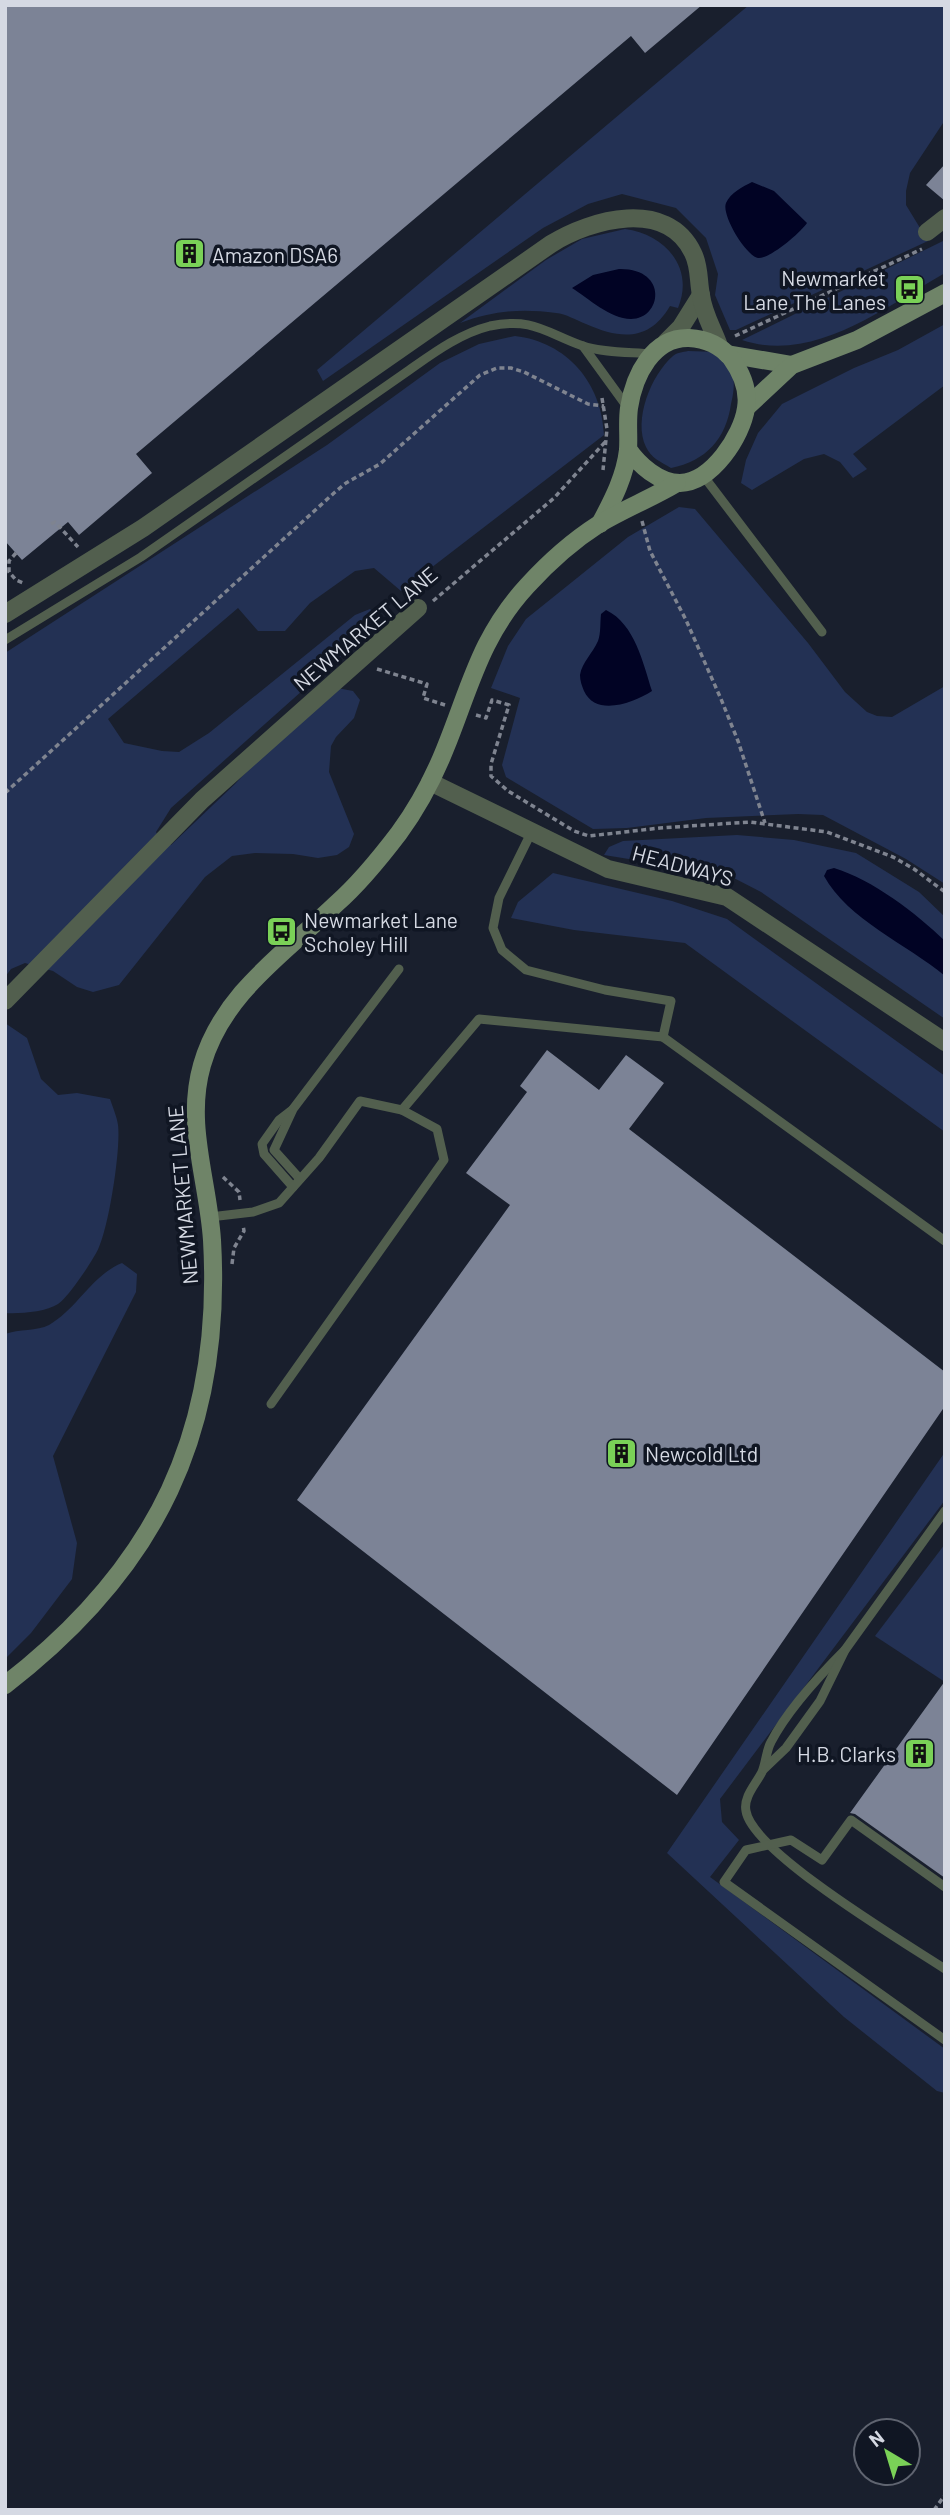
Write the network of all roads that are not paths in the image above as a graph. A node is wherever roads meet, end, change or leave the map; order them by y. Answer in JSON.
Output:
{"nodes":[{"id":1,"x":945,"y":218,"type":"edge"},
{"id":2,"x":926,"y":240,"type":"road end"},
{"id":3,"x":945,"y":293,"type":"edge"},
{"id":4,"x":701,"y":295,"type":"junction"},
{"id":5,"x":666,"y":342,"type":"junction"},
{"id":6,"x":583,"y":346,"type":"junction"},
{"id":7,"x":726,"y":346,"type":"junction"},
{"id":8,"x":652,"y":354,"type":"junction"},
{"id":9,"x":792,"y":365,"type":"junction"},
{"id":10,"x":747,"y":407,"type":"junction"},
{"id":11,"x":629,"y":409,"type":"junction"},
{"id":12,"x":628,"y":449,"type":"junction"},
{"id":13,"x":702,"y":474,"type":"junction"},
{"id":14,"x":677,"y":483,"type":"junction"},
{"id":15,"x":600,"y":524,"type":"junction"},
{"id":16,"x":418,"y":608,"type":"road end"},
{"id":17,"x":5,"y":614,"type":"edge"},
{"id":18,"x":822,"y":632,"type":"dead end"},
{"id":19,"x":5,"y":640,"type":"edge"},
{"id":20,"x":430,"y":782,"type":"junction"},
{"id":21,"x":532,"y":831,"type":"junction"},
{"id":22,"x":399,"y":969,"type":"dead end"},
{"id":23,"x":5,"y":1001,"type":"edge"},
{"id":24,"x":663,"y":1037,"type":"junction"},
{"id":25,"x":945,"y":1042,"type":"edge"},
{"id":26,"x":293,"y":1110,"type":"junction"},
{"id":27,"x":402,"y":1110,"type":"junction"},
{"id":28,"x":300,"y":1179,"type":"junction"},
{"id":29,"x":293,"y":1187,"type":"junction"},
{"id":30,"x":210,"y":1217,"type":"junction"},
{"id":31,"x":945,"y":1241,"type":"edge"},
{"id":32,"x":271,"y":1404,"type":"dead end"},
{"id":33,"x":945,"y":1511,"type":"edge"},
{"id":34,"x":845,"y":1650,"type":"junction"},
{"id":35,"x":5,"y":1685,"type":"edge"},
{"id":36,"x":763,"y":1770,"type":"junction"},
{"id":37,"x":769,"y":1845,"type":"junction"},
{"id":38,"x":945,"y":1887,"type":"edge"},
{"id":39,"x":945,"y":1969,"type":"edge"},
{"id":40,"x":945,"y":2040,"type":"edge"}],
"edges":[{"from":1,"to":2,"type":"street"},
{"from":3,"to":9,"type":"main road","name":"NEWMARKET LANE"},
{"from":4,"to":5,"type":"street"},
{"from":4,"to":7,"type":"street"},
{"from":4,"to":17,"type":"street"},
{"from":5,"to":7,"type":"main road"},
{"from":5,"to":8,"type":"main road","name":"NEWMARKET LANE"},
{"from":6,"to":8,"type":"lane"},
{"from":6,"to":11,"type":"lane"},
{"from":6,"to":19,"type":"lane"},
{"from":7,"to":9,"type":"main road"},
{"from":7,"to":10,"type":"main road"},
{"from":8,"to":11,"type":"main road","name":"NEWMARKET LANE"},
{"from":9,"to":10,"type":"main road","name":"NEWMARKET LANE"},
{"from":10,"to":13,"type":"main road","name":"NEWMARKET LANE"},
{"from":11,"to":12,"type":"main road","name":"NEWMARKET LANE"},
{"from":12,"to":14,"type":"main road"},
{"from":12,"to":15,"type":"main road","name":"NEWMARKET LANE"},
{"from":13,"to":14,"type":"main road","name":"NEWMARKET LANE"},
{"from":13,"to":18,"type":"lane"},
{"from":14,"to":15,"type":"main road","name":"NEWMARKET LANE"},
{"from":15,"to":20,"type":"main road","name":"NEWMARKET LANE"},
{"from":16,"to":23,"type":"street","name":"NEWMARKET LANE"},
{"from":20,"to":21,"type":"street","name":"HEADWAYS"},
{"from":20,"to":30,"type":"main road","name":"NEWMARKET LANE"},
{"from":21,"to":24,"type":"lane"},
{"from":21,"to":25,"type":"street","name":"HEADWAYS"},
{"from":22,"to":26,"type":"lane"},
{"from":24,"to":27,"type":"lane"},
{"from":24,"to":31,"type":"lane"},
{"from":26,"to":28,"type":"lane"},
{"from":26,"to":29,"type":"lane"},
{"from":27,"to":28,"type":"lane"},
{"from":27,"to":32,"type":"lane"},
{"from":28,"to":29,"type":"lane"},
{"from":29,"to":30,"type":"lane"},
{"from":30,"to":35,"type":"main road","name":"NEWMARKET LANE"},
{"from":33,"to":34,"type":"lane"},
{"from":34,"to":36,"type":"lane"},
{"from":34,"to":36,"type":"lane"},
{"from":36,"to":37,"type":"lane"},
{"from":37,"to":38,"type":"lane"},
{"from":37,"to":39,"type":"lane"},
{"from":37,"to":40,"type":"lane"}]}
